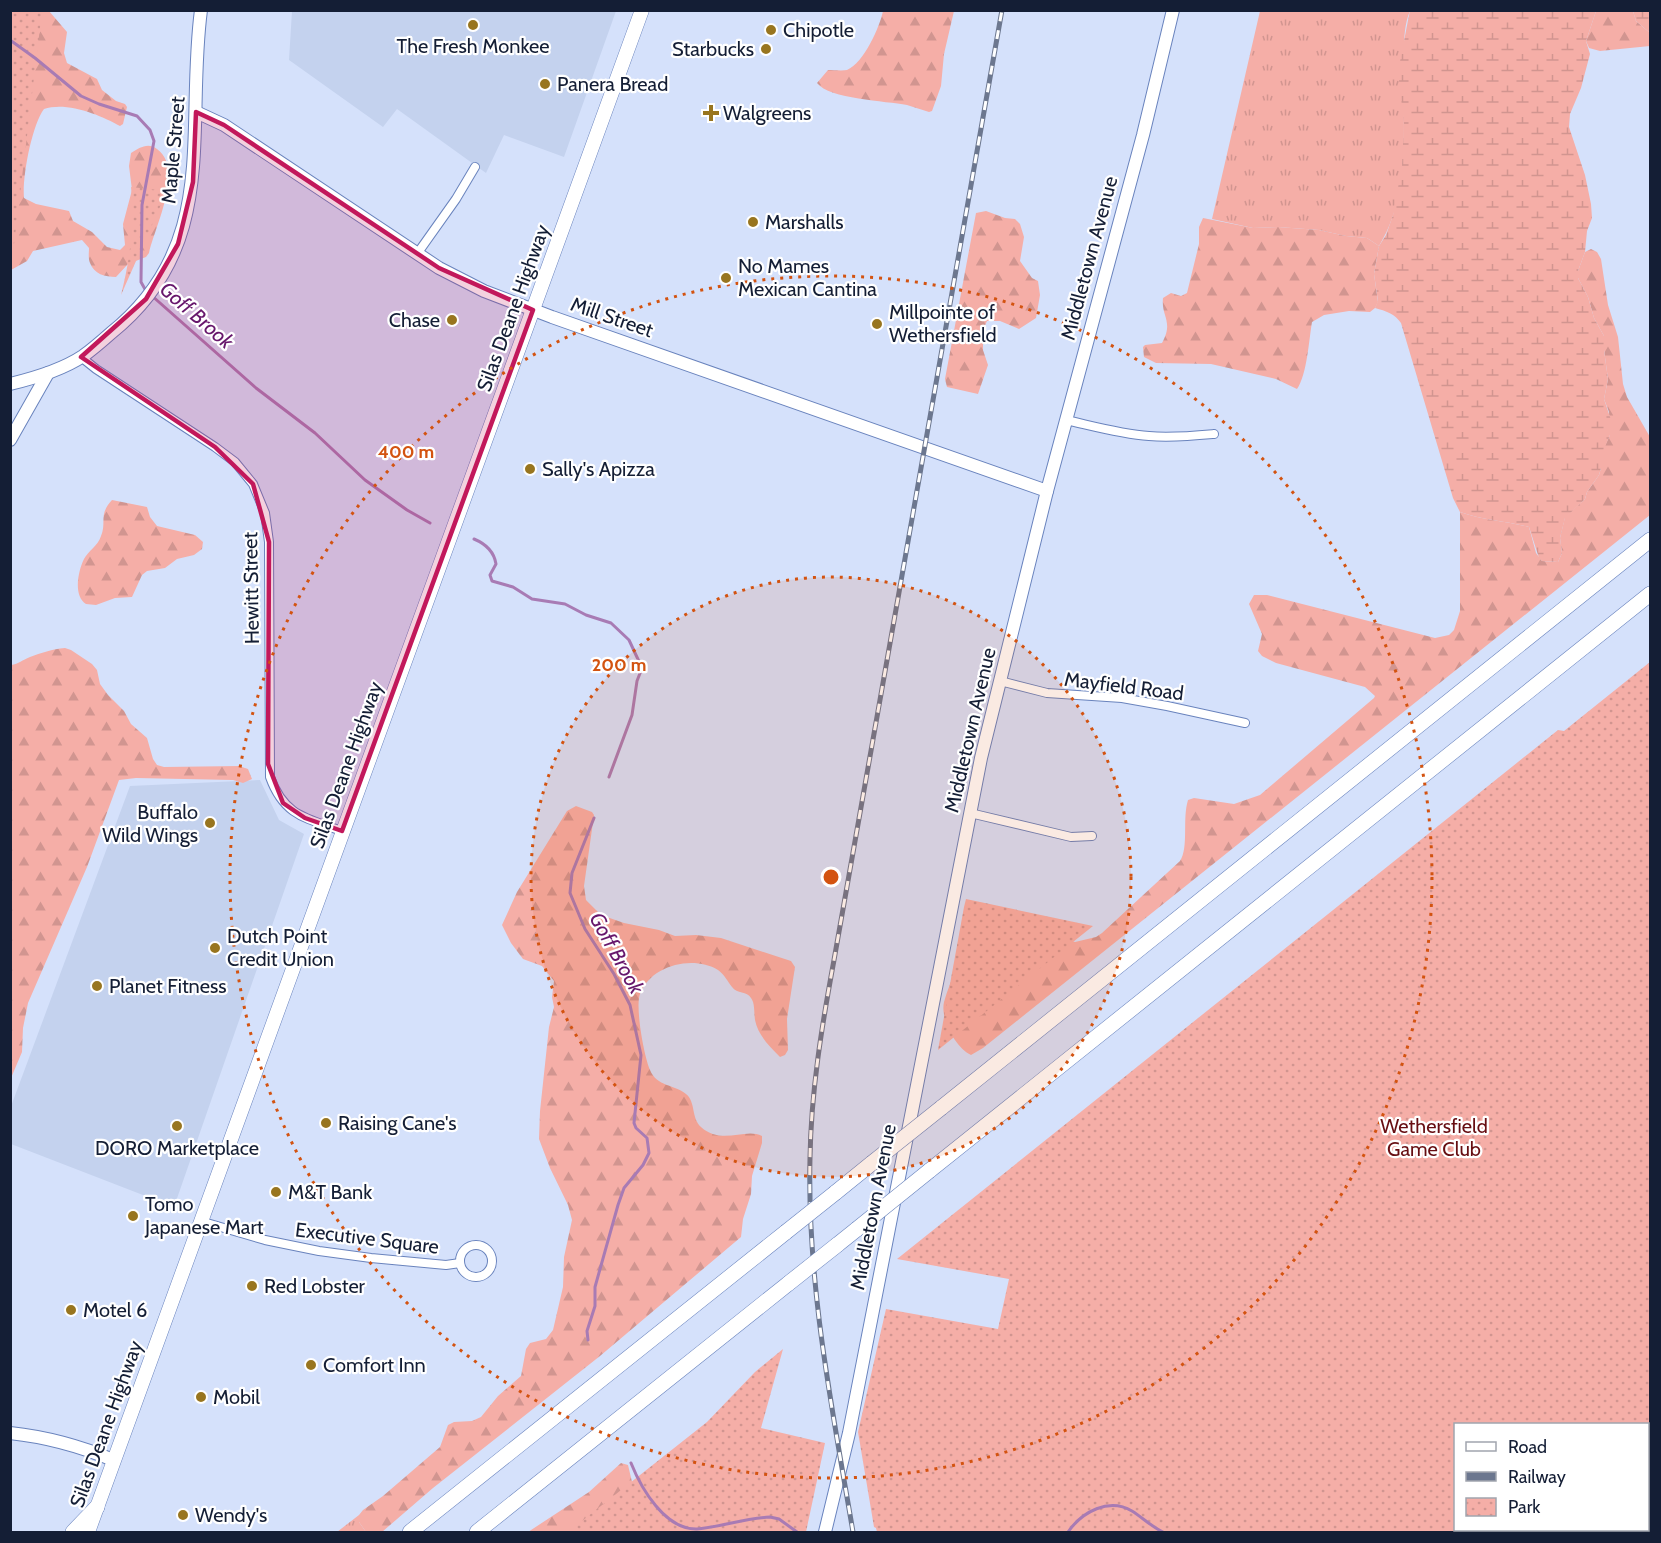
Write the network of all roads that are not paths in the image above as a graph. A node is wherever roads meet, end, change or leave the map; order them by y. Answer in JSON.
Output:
{"nodes":[{"id":1,"x":201,"y":10,"type":"edge"},
{"id":2,"x":642,"y":10,"type":"edge"},
{"id":3,"x":1173,"y":10,"type":"edge"},
{"id":4,"x":196,"y":112,"type":"junction"},
{"id":5,"x":475,"y":167,"type":"dead end"},
{"id":6,"x":417,"y":254,"type":"junction"},
{"id":7,"x":533,"y":310,"type":"junction"},
{"id":8,"x":81,"y":357,"type":"junction"},
{"id":9,"x":48,"y":373,"type":"junction"},
{"id":10,"x":10,"y":384,"type":"edge"},
{"id":11,"x":1066,"y":420,"type":"junction"},
{"id":12,"x":1214,"y":434,"type":"dead end"},
{"id":13,"x":10,"y":440,"type":"edge"},
{"id":14,"x":1047,"y":490,"type":"junction"},
{"id":15,"x":1650,"y":540,"type":"edge"},
{"id":16,"x":1650,"y":594,"type":"edge"},
{"id":17,"x":1000,"y":681,"type":"junction"},
{"id":18,"x":1245,"y":723,"type":"dead end"},
{"id":19,"x":970,"y":813,"type":"junction"},
{"id":20,"x":342,"y":831,"type":"junction"},
{"id":21,"x":1092,"y":836,"type":"dead end"},
{"id":22,"x":200,"y":1221,"type":"junction"},
{"id":23,"x":460,"y":1263,"type":"dead end"},
{"id":24,"x":10,"y":1433,"type":"edge"},
{"id":25,"x":113,"y":1460,"type":"junction"},
{"id":26,"x":97,"y":1507,"type":"junction"},
{"id":27,"x":73,"y":1533,"type":"edge"},
{"id":28,"x":88,"y":1533,"type":"edge"},
{"id":29,"x":410,"y":1533,"type":"edge"},
{"id":30,"x":477,"y":1533,"type":"edge"},
{"id":31,"x":825,"y":1533,"type":"edge"}],
"edges":[{"from":1,"to":4,"type":"street","name":"Maple Street"},
{"from":2,"to":7,"type":"main road","name":"Silas Deane Highway"},
{"from":3,"to":11,"type":"street","name":"Middletown Avenue"},
{"from":4,"to":6,"type":"street","name":"Mill Street"},
{"from":4,"to":8,"type":"street","name":"Maple Street"},
{"from":5,"to":6,"type":"street"},
{"from":6,"to":7,"type":"street","name":"Mill Street"},
{"from":7,"to":14,"type":"street","name":"Mill Street"},
{"from":7,"to":20,"type":"main road","name":"Silas Deane Highway"},
{"from":8,"to":9,"type":"street","name":"Maple Street"},
{"from":8,"to":20,"type":"street","name":"Hewitt Street"},
{"from":9,"to":10,"type":"street","name":"Maple Street"},
{"from":9,"to":13,"type":"street"},
{"from":11,"to":12,"type":"street"},
{"from":11,"to":14,"type":"street","name":"Middletown Avenue"},
{"from":14,"to":17,"type":"street","name":"Middletown Avenue"},
{"from":15,"to":29,"type":"highway","bridge":true},
{"from":16,"to":30,"type":"highway","bridge":true},
{"from":17,"to":18,"type":"street","name":"Mayfield Road"},
{"from":17,"to":19,"type":"street","name":"Middletown Avenue"},
{"from":19,"to":21,"type":"street"},
{"from":19,"to":31,"type":"street","name":"Middletown Avenue"},
{"from":20,"to":22,"type":"main road","name":"Silas Deane Highway"},
{"from":22,"to":23,"type":"street","name":"Executive Square"},
{"from":22,"to":25,"type":"main road","name":"Silas Deane Highway"},
{"from":24,"to":25,"type":"street"},
{"from":25,"to":26,"type":"main road","name":"Silas Deane Highway"},
{"from":26,"to":27,"type":"highway"},
{"from":26,"to":28,"type":"main road","name":"Silas Deane Highway"}]}
